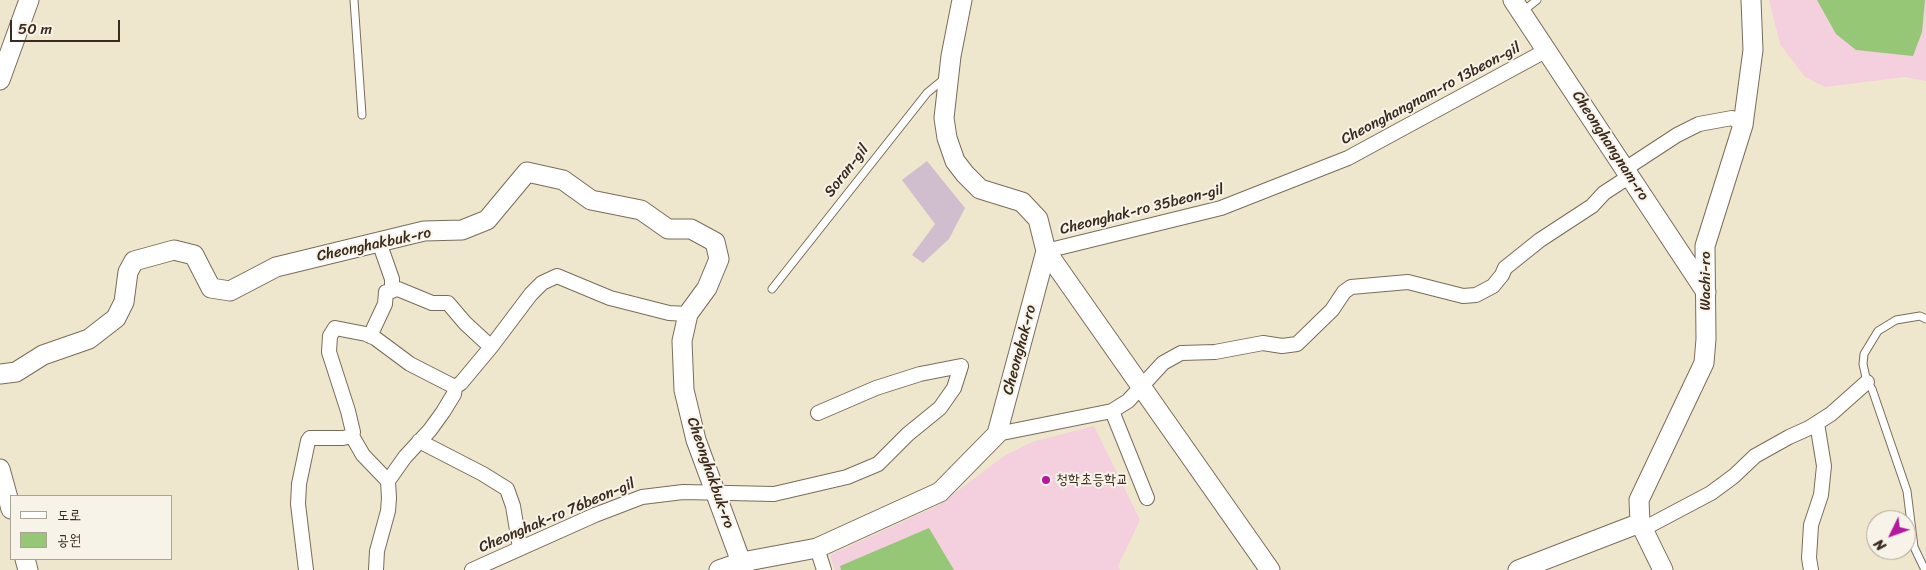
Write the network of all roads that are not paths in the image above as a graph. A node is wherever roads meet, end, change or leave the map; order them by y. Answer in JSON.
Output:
{"nodes":[{"id":1,"x":29,"y":0,"type":"edge"},
{"id":2,"x":354,"y":0,"type":"edge"},
{"id":3,"x":962,"y":0,"type":"edge"},
{"id":4,"x":1537,"y":0,"type":"edge"},
{"id":5,"x":1751,"y":0,"type":"edge"},
{"id":6,"x":1518,"y":6,"type":"edge"},
{"id":7,"x":1547,"y":50,"type":"junction"},
{"id":8,"x":949,"y":75,"type":"junction"},
{"id":9,"x":0,"y":80,"type":"edge"},
{"id":10,"x":362,"y":115,"type":"dead end"},
{"id":11,"x":1744,"y":125,"type":"junction"},
{"id":12,"x":1329,"y":165,"type":"joint"},
{"id":13,"x":1628,"y":173,"type":"junction"},
{"id":14,"x":379,"y":242,"type":"junction"},
{"id":15,"x":1046,"y":251,"type":"junction"},
{"id":16,"x":772,"y":289,"type":"dead end"},
{"id":17,"x":392,"y":291,"type":"junction"},
{"id":18,"x":1706,"y":292,"type":"junction"},
{"id":19,"x":688,"y":314,"type":"junction"},
{"id":20,"x":1926,"y":319,"type":"edge"},
{"id":21,"x":370,"y":336,"type":"junction"},
{"id":22,"x":491,"y":347,"type":"junction"},
{"id":23,"x":0,"y":374,"type":"edge"},
{"id":24,"x":1867,"y":382,"type":"junction"},
{"id":25,"x":1141,"y":385,"type":"junction"},
{"id":26,"x":455,"y":388,"type":"junction"},
{"id":27,"x":1112,"y":411,"type":"junction"},
{"id":28,"x":818,"y":413,"type":"dead end"},
{"id":29,"x":1817,"y":423,"type":"junction"},
{"id":30,"x":997,"y":434,"type":"junction"},
{"id":31,"x":352,"y":436,"type":"junction"},
{"id":32,"x":419,"y":441,"type":"junction"},
{"id":33,"x":0,"y":469,"type":"edge"},
{"id":34,"x":388,"y":480,"type":"junction"},
{"id":35,"x":716,"y":493,"type":"junction"},
{"id":36,"x":1147,"y":498,"type":"dead end"},
{"id":37,"x":10,"y":505,"type":"edge"},
{"id":38,"x":1641,"y":526,"type":"junction"},
{"id":39,"x":520,"y":548,"type":"junction"},
{"id":40,"x":817,"y":548,"type":"junction"},
{"id":41,"x":743,"y":566,"type":"edge"},
{"id":42,"x":306,"y":570,"type":"edge"},
{"id":43,"x":376,"y":570,"type":"edge"},
{"id":44,"x":472,"y":570,"type":"edge"},
{"id":45,"x":719,"y":570,"type":"edge"},
{"id":46,"x":824,"y":570,"type":"edge"},
{"id":47,"x":1270,"y":570,"type":"edge"},
{"id":48,"x":1518,"y":570,"type":"edge"},
{"id":49,"x":1663,"y":570,"type":"edge"},
{"id":50,"x":1811,"y":570,"type":"edge"},
{"id":51,"x":1925,"y":570,"type":"edge"}],
"edges":[{"from":1,"to":9,"type":"street"},
{"from":2,"to":10,"type":"lane"},
{"from":3,"to":8,"type":"street","name":"Cheonghak-ro"},
{"from":4,"to":6,"type":"lane"},
{"from":5,"to":11,"type":"street","name":"Wachi-ro"},
{"from":6,"to":7,"type":"street","name":"Cheonghangnam-ro"},
{"from":7,"to":12,"type":"street","name":"Cheonghangnam-ro 13beon-gil"},
{"from":7,"to":13,"type":"street","name":"Cheonghangnam-ro"},
{"from":8,"to":15,"type":"street","name":"Cheonghak-ro"},
{"from":8,"to":16,"type":"lane","name":"Soran-gil"},
{"from":11,"to":13,"type":"street"},
{"from":11,"to":18,"type":"street","name":"Wachi-ro"},
{"from":12,"to":15,"type":"street","name":"Cheonghak-ro 35beon-gil"},
{"from":13,"to":18,"type":"street","name":"Cheonghangnam-ro"},
{"from":13,"to":25,"type":"street"},
{"from":14,"to":17,"type":"street"},
{"from":14,"to":19,"type":"street","name":"Cheonghakbuk-ro"},
{"from":14,"to":23,"type":"street","name":"Cheonghakbuk-ro"},
{"from":15,"to":25,"type":"street"},
{"from":15,"to":30,"type":"street","name":"Cheonghak-ro"},
{"from":17,"to":21,"type":"street"},
{"from":17,"to":22,"type":"street"},
{"from":18,"to":38,"type":"street","name":"Wachi-ro"},
{"from":19,"to":22,"type":"street"},
{"from":19,"to":35,"type":"street","name":"Cheonghakbuk-ro"},
{"from":20,"to":24,"type":"lane"},
{"from":21,"to":26,"type":"street"},
{"from":21,"to":31,"type":"street"},
{"from":22,"to":26,"type":"street"},
{"from":24,"to":29,"type":"street"},
{"from":24,"to":51,"type":"lane"},
{"from":25,"to":27,"type":"street"},
{"from":25,"to":47,"type":"street"},
{"from":26,"to":32,"type":"street"},
{"from":27,"to":30,"type":"street"},
{"from":27,"to":36,"type":"street"},
{"from":28,"to":35,"type":"street","name":"Cheonghak-ro 76beon-gil"},
{"from":29,"to":38,"type":"street"},
{"from":29,"to":50,"type":"street"},
{"from":30,"to":40,"type":"street","name":"Cheonghak-ro"},
{"from":31,"to":34,"type":"street"},
{"from":31,"to":42,"type":"street"},
{"from":32,"to":34,"type":"street"},
{"from":32,"to":39,"type":"street"},
{"from":33,"to":37,"type":"street"},
{"from":34,"to":43,"type":"street"},
{"from":35,"to":39,"type":"street","name":"Cheonghak-ro 76beon-gil"},
{"from":35,"to":41,"type":"street","name":"Cheonghakbuk-ro"},
{"from":38,"to":48,"type":"street"},
{"from":38,"to":49,"type":"street"},
{"from":39,"to":44,"type":"street","name":"Cheonghak-ro 76beon-gil"},
{"from":40,"to":41,"type":"street","name":"Cheonghak-ro"},
{"from":40,"to":46,"type":"street"},
{"from":41,"to":45,"type":"street","name":"Cheonghak-ro"}]}
